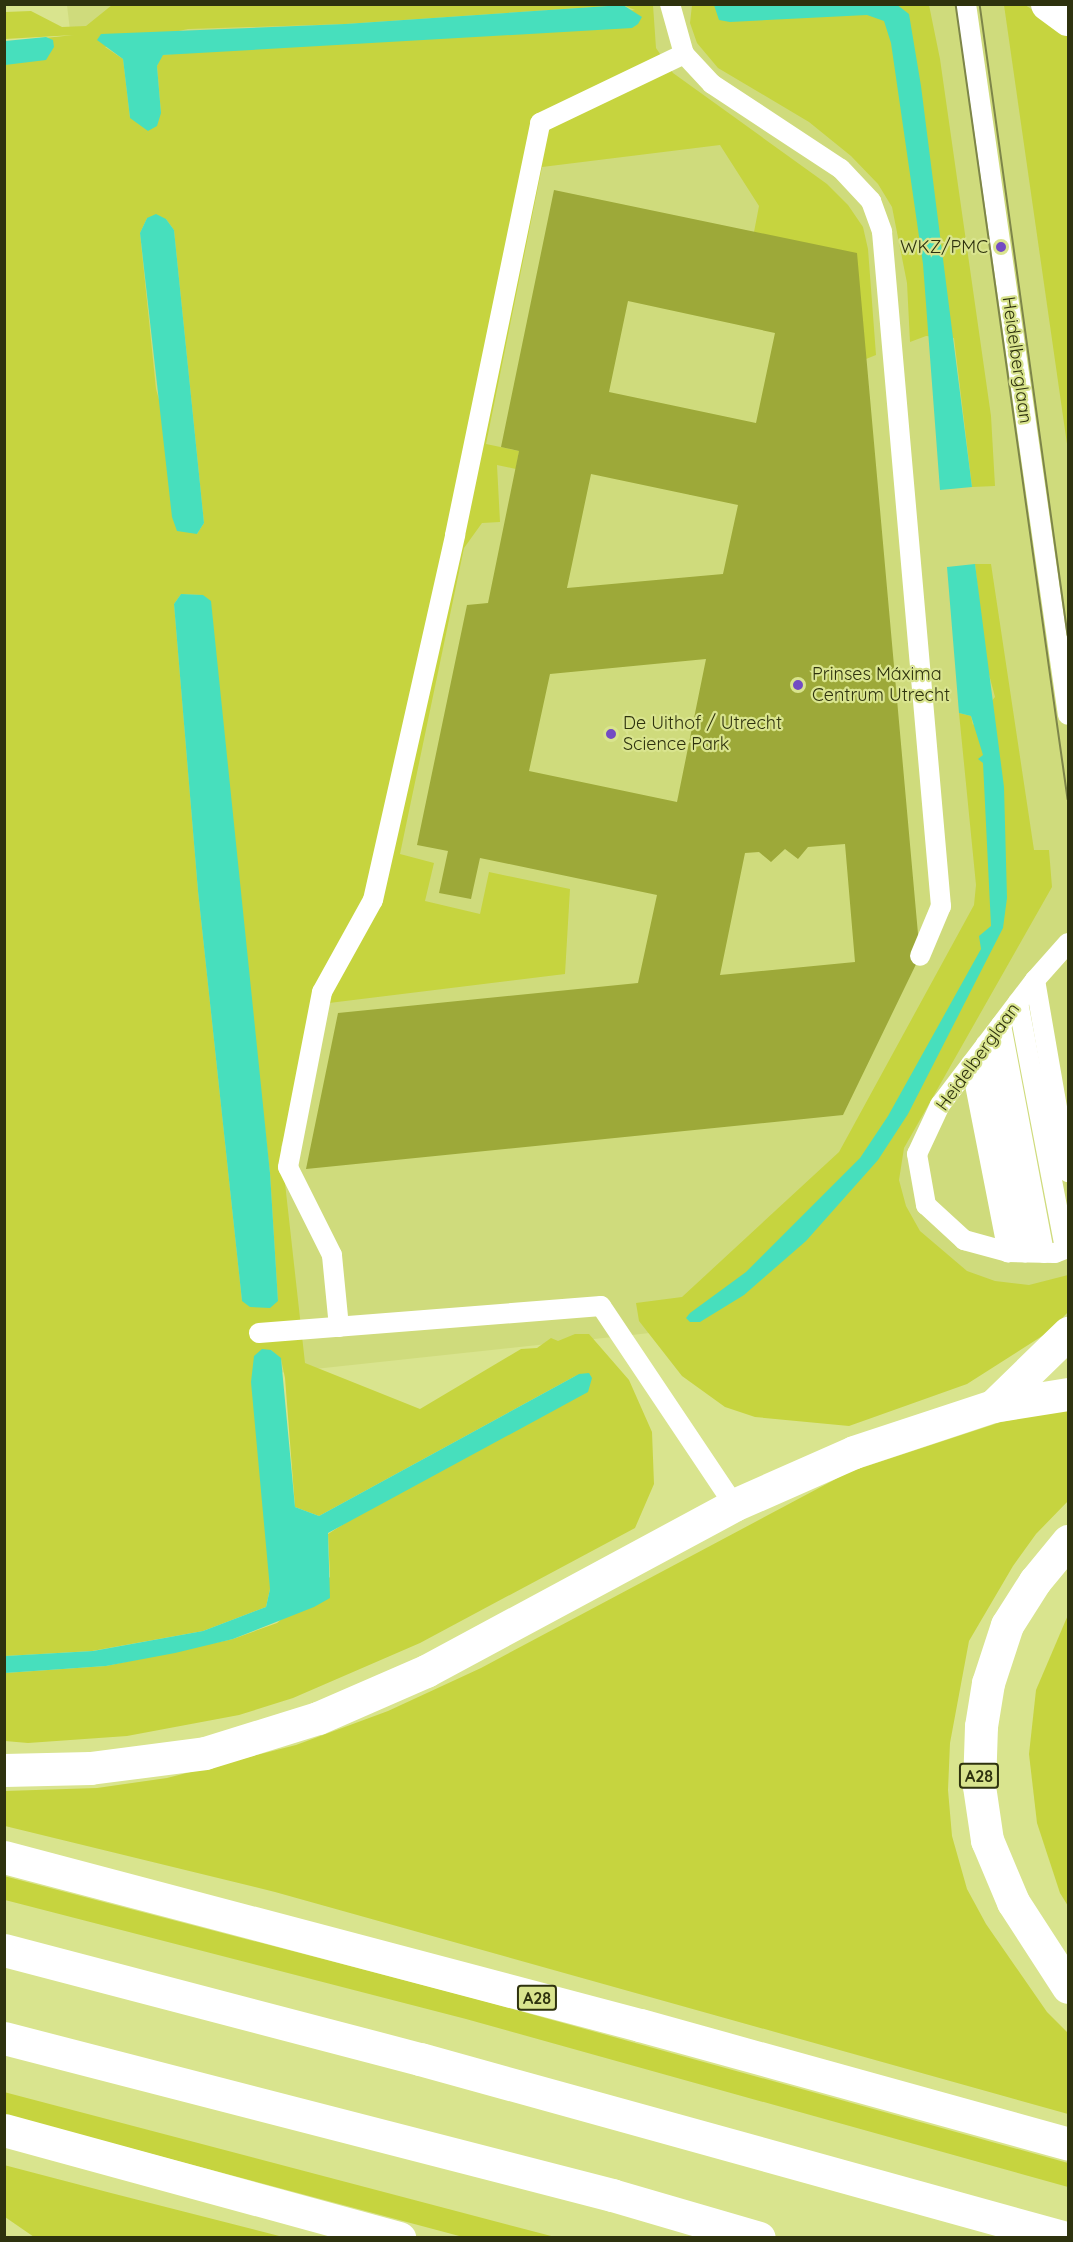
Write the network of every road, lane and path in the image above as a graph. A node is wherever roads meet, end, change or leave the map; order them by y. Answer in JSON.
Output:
{"nodes":[{"id":1,"x":670,"y":4,"type":"edge"},
{"id":2,"x":966,"y":4,"type":"edge"},
{"id":3,"x":1047,"y":4,"type":"edge"},
{"id":4,"x":1068,"y":19,"type":"edge"},
{"id":5,"x":684,"y":54,"type":"junction"},
{"id":6,"x":1068,"y":715,"type":"edge"},
{"id":7,"x":1068,"y":943,"type":"edge"},
{"id":8,"x":920,"y":956,"type":"dead end"},
{"id":9,"x":1035,"y":980,"type":"junction"},
{"id":10,"x":1018,"y":1002,"type":"junction"},
{"id":11,"x":1000,"y":1025,"type":"junction"},
{"id":12,"x":986,"y":1044,"type":"junction"},
{"id":13,"x":971,"y":1064,"type":"junction"},
{"id":14,"x":1068,"y":1172,"type":"edge"},
{"id":15,"x":1066,"y":1248,"type":"edge"},
{"id":16,"x":1026,"y":1252,"type":"junction"},
{"id":17,"x":339,"y":1327,"type":"junction"},
{"id":18,"x":259,"y":1333,"type":"dead end"},
{"id":19,"x":1068,"y":1333,"type":"edge"},
{"id":20,"x":1068,"y":1394,"type":"edge"},
{"id":21,"x":993,"y":1406,"type":"junction"},
{"id":22,"x":734,"y":1505,"type":"junction"},
{"id":23,"x":1068,"y":1541,"type":"edge"},
{"id":24,"x":4,"y":1770,"type":"edge"},
{"id":25,"x":4,"y":1857,"type":"edge"},
{"id":26,"x":4,"y":1950,"type":"edge"},
{"id":27,"x":1068,"y":1987,"type":"edge"},
{"id":28,"x":4,"y":2038,"type":"edge"},
{"id":29,"x":4,"y":2130,"type":"edge"},
{"id":30,"x":1068,"y":2144,"type":"edge"},
{"id":31,"x":400,"y":2238,"type":"edge"},
{"id":32,"x":759,"y":2238,"type":"edge"},
{"id":33,"x":1066,"y":2238,"type":"edge"}],
"edges":[{"from":1,"to":5,"type":"lane"},
{"from":2,"to":6,"type":"lane","name":"Heidelberglaan"},
{"from":3,"to":4,"type":"main road"},
{"from":5,"to":8,"type":"lane"},
{"from":5,"to":17,"type":"lane"},
{"from":7,"to":9,"type":"lane","name":"Heidelberglaan"},
{"from":9,"to":10,"type":"lane","name":"Heidelberglaan"},
{"from":9,"to":14,"type":"lane"},
{"from":10,"to":11,"type":"lane","name":"Heidelberglaan"},
{"from":10,"to":15,"type":"lane"},
{"from":11,"to":12,"type":"lane","name":"Heidelberglaan"},
{"from":11,"to":16,"type":"lane"},
{"from":12,"to":13,"type":"lane","name":"Heidelberglaan"},
{"from":12,"to":16,"type":"lane"},
{"from":13,"to":16,"type":"lane"},
{"from":13,"to":16,"type":"lane","name":"Heidelberglaan"},
{"from":15,"to":16,"type":"lane","name":"Heidelberglaan"},
{"from":17,"to":18,"type":"lane"},
{"from":17,"to":22,"type":"lane"},
{"from":19,"to":21,"type":"main road"},
{"from":20,"to":21,"type":"main road"},
{"from":21,"to":22,"type":"main road"},
{"from":22,"to":24,"type":"main road"},
{"from":23,"to":27,"type":"main road","number":"A28"},
{"from":25,"to":30,"type":"main road","number":"A28"},
{"from":26,"to":33,"type":"main road"},
{"from":28,"to":32,"type":"main road"},
{"from":29,"to":31,"type":"main road"}]}
